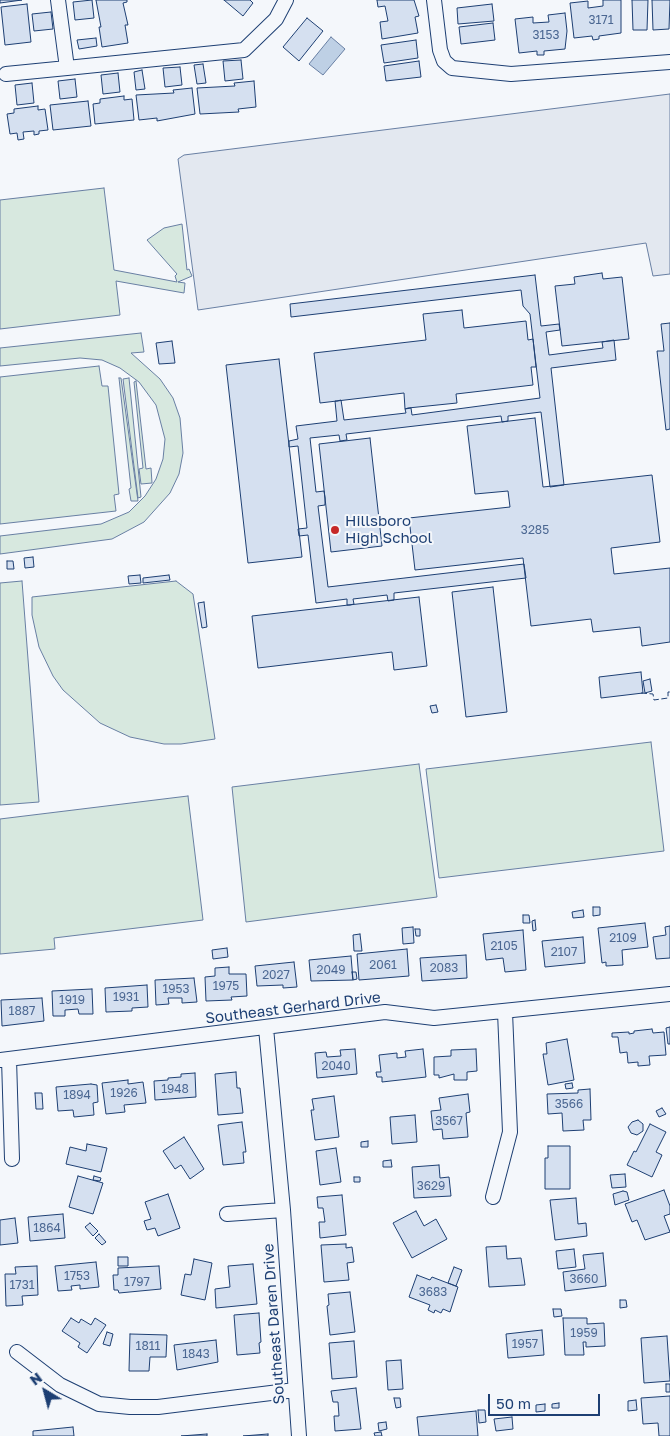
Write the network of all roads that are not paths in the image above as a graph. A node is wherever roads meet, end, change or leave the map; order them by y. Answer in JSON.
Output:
{"nodes":[{"id":1,"x":58,"y":0,"type":"edge"},
{"id":2,"x":286,"y":0,"type":"edge"},
{"id":3,"x":434,"y":0,"type":"edge"},
{"id":4,"x":670,"y":62,"type":"edge"},
{"id":5,"x":67,"y":68,"type":"junction"},
{"id":6,"x":6,"y":74,"type":"dead end"},
{"id":7,"x":670,"y":994,"type":"edge"},
{"id":8,"x":505,"y":1012,"type":"junction"},
{"id":9,"x":266,"y":1028,"type":"junction"},
{"id":10,"x":4,"y":1060,"type":"edge"},
{"id":11,"x":12,"y":1159,"type":"dead end"},
{"id":12,"x":493,"y":1197,"type":"dead end"},
{"id":13,"x":283,"y":1210,"type":"junction"},
{"id":14,"x":227,"y":1214,"type":"dead end"},
{"id":15,"x":17,"y":1352,"type":"dead end"},
{"id":16,"x":295,"y":1390,"type":"junction"},
{"id":17,"x":299,"y":1436,"type":"edge"}],
"edges":[{"from":1,"to":5,"type":"street"},
{"from":2,"to":5,"type":"street"},
{"from":3,"to":4,"type":"street"},
{"from":5,"to":6,"type":"street"},
{"from":7,"to":8,"type":"street","name":"Southeast Gerhard Drive"},
{"from":8,"to":9,"type":"street","name":"Southeast Gerhard Drive"},
{"from":8,"to":12,"type":"street"},
{"from":9,"to":10,"type":"street","name":"Southeast Gerhard Drive"},
{"from":9,"to":13,"type":"street","name":"Southeast Daren Drive"},
{"from":10,"to":11,"type":"street","name":"Southeast Gerhard Drive"},
{"from":13,"to":14,"type":"street"},
{"from":13,"to":16,"type":"street","name":"Southeast Daren Drive"},
{"from":15,"to":16,"type":"street"},
{"from":16,"to":17,"type":"street","name":"Southeast Daren Drive"}]}
